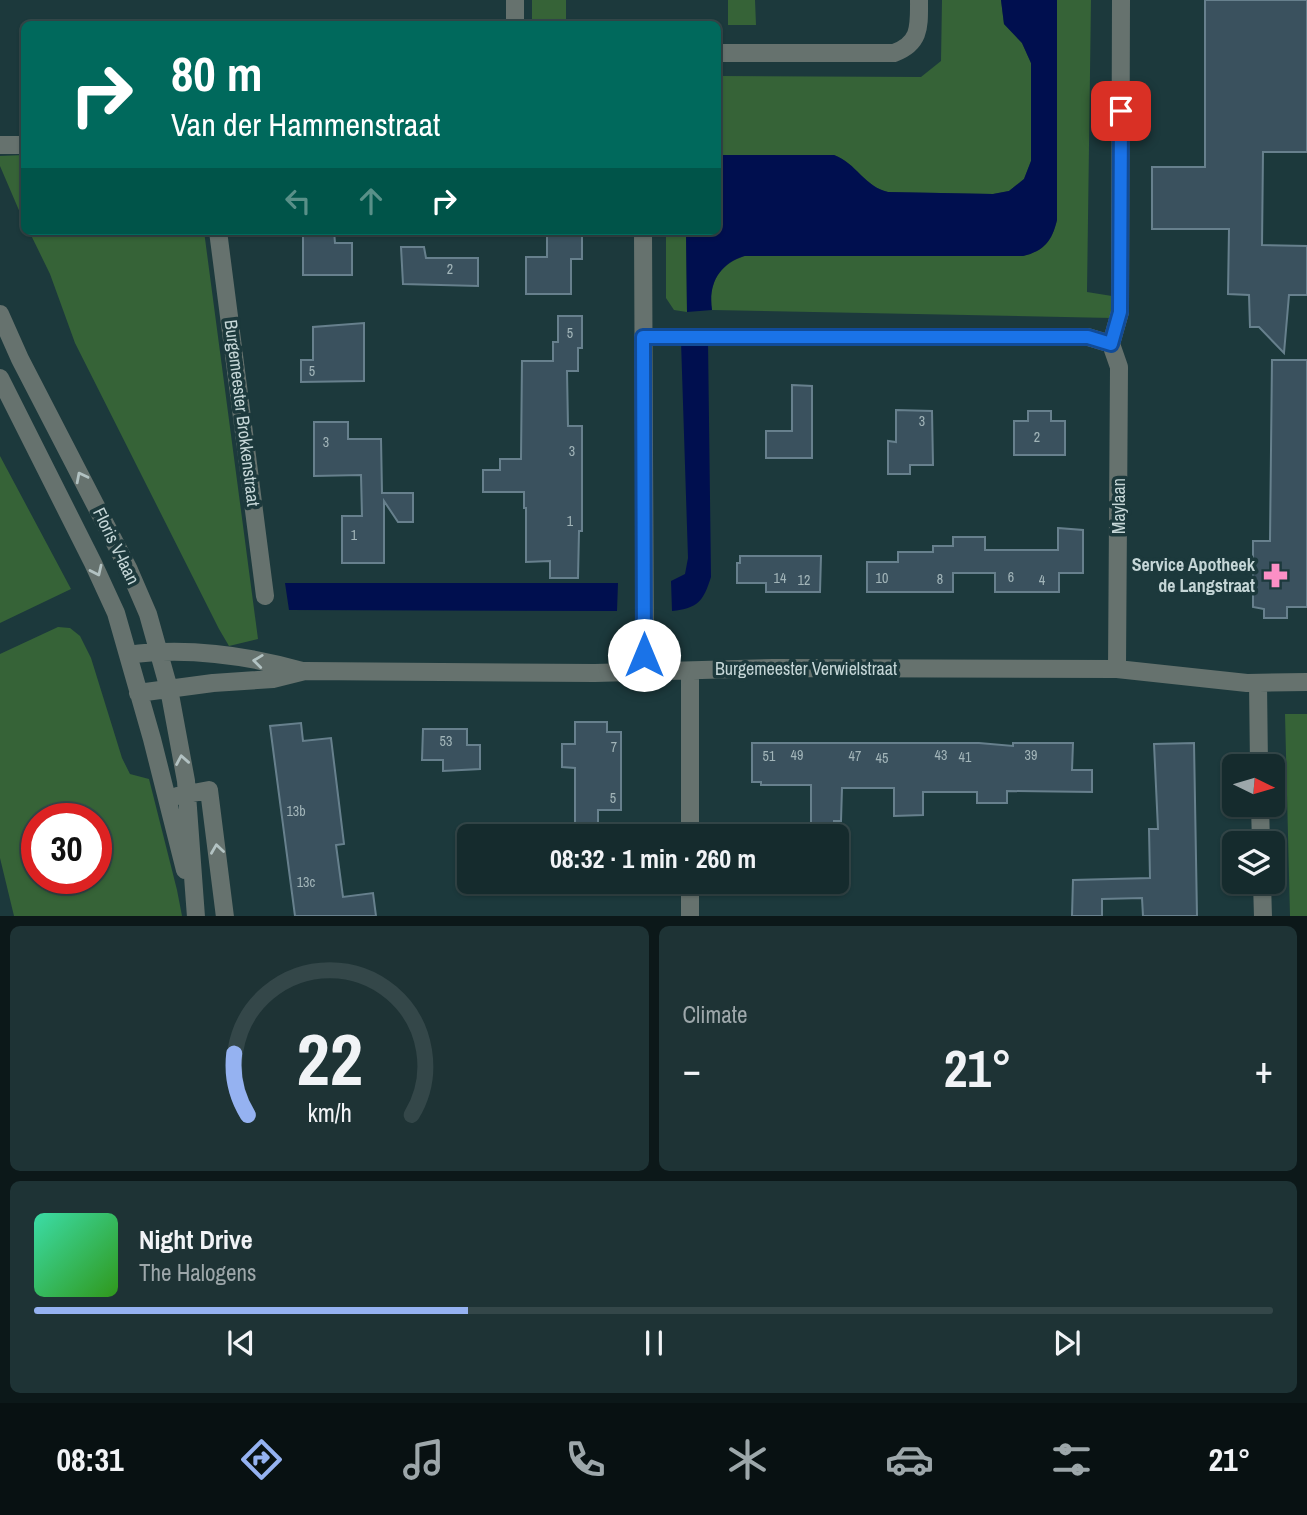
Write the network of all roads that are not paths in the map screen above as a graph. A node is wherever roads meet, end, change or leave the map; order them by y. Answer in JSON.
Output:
{"nodes":[{"id":1,"x":515,"y":0,"type":"edge"},
{"id":2,"x":919,"y":0,"type":"edge"},
{"id":3,"x":1121,"y":0,"type":"edge"},
{"id":4,"x":515,"y":21,"type":"edge"},
{"id":5,"x":721,"y":53,"type":"edge"},
{"id":6,"x":0,"y":145,"type":"edge"},
{"id":7,"x":21,"y":145,"type":"edge"},
{"id":8,"x":219,"y":235,"type":"edge"},
{"id":9,"x":643,"y":235,"type":"edge"},
{"id":10,"x":0,"y":314,"type":"edge"},
{"id":11,"x":643,"y":337,"type":"junction"},
{"id":12,"x":1111,"y":344,"type":"junction"},
{"id":13,"x":0,"y":379,"type":"edge"},
{"id":14,"x":265,"y":596,"type":"dead end"},
{"id":15,"x":159,"y":651,"type":"junction"},
{"id":16,"x":128,"y":655,"type":"junction"},
{"id":17,"x":1117,"y":670,"type":"junction"},
{"id":18,"x":305,"y":671,"type":"junction"},
{"id":19,"x":690,"y":671,"type":"junction"},
{"id":20,"x":645,"y":672,"type":"junction"},
{"id":21,"x":1307,"y":682,"type":"edge"},
{"id":22,"x":1258,"y":683,"type":"junction"},
{"id":23,"x":169,"y":688,"type":"junction"},
{"id":24,"x":138,"y":693,"type":"junction"},
{"id":25,"x":1259,"y":754,"type":"edge"},
{"id":26,"x":187,"y":794,"type":"junction"},
{"id":27,"x":167,"y":798,"type":"junction"},
{"id":28,"x":690,"y":824,"type":"edge"},
{"id":29,"x":690,"y":894,"type":"edge"},
{"id":30,"x":1262,"y":894,"type":"edge"},
{"id":31,"x":195,"y":909,"type":"edge"},
{"id":32,"x":225,"y":916,"type":"edge"},
{"id":33,"x":690,"y":916,"type":"edge"},
{"id":34,"x":1263,"y":916,"type":"edge"}],
"edges":[{"from":1,"to":4,"type":"street"},
{"from":2,"to":5,"type":"street"},
{"from":3,"to":12,"type":"street"},
{"from":6,"to":7,"type":"street"},
{"from":8,"to":14,"type":"street","name":"Burgemeester Brokkenstraat"},
{"from":9,"to":11,"type":"street"},
{"from":15,"to":10,"type":"street","name":"Floris V-laan","one_way":true},
{"from":11,"to":12,"type":"street"},
{"from":11,"to":20,"type":"street"},
{"from":12,"to":17,"type":"street","name":"Maylaan"},
{"from":13,"to":16,"type":"street","name":"Floris V-laan","one_way":true},
{"from":15,"to":16,"type":"street","name":"Burgemeester Verwielstraat"},
{"from":18,"to":15,"type":"street","name":"Burgemeester Verwielstraat","one_way":true},
{"from":15,"to":23,"type":"street","name":"Floris V-laan"},
{"from":16,"to":24,"type":"street","name":"Floris V-laan"},
{"from":17,"to":19,"type":"street","name":"Burgemeester Verwielstraat"},
{"from":17,"to":22,"type":"street","name":"Burgemeester Verwielstraat"},
{"from":18,"to":20,"type":"street","name":"Burgemeester Verwielstraat"},
{"from":18,"to":23,"type":"street","name":"Burgemeester Verwielstraat"},
{"from":19,"to":20,"type":"street","name":"Burgemeester Verwielstraat"},
{"from":19,"to":28,"type":"street"},
{"from":21,"to":22,"type":"street","name":"Burgemeester Verwielstraat"},
{"from":22,"to":25,"type":"street"},
{"from":23,"to":24,"type":"street","name":"Burgemeester Verwielstraat"},
{"from":26,"to":23,"type":"street","name":"Floris V-laan","one_way":true},
{"from":24,"to":27,"type":"street","name":"Floris V-laan"},
{"from":26,"to":27,"type":"street"},
{"from":26,"to":31,"type":"street","name":"Floris V-laan"},
{"from":32,"to":26,"type":"street","one_way":true},
{"from":27,"to":31,"type":"street","name":"Floris V-laan"},
{"from":29,"to":33,"type":"street"},
{"from":30,"to":34,"type":"street"}]}
